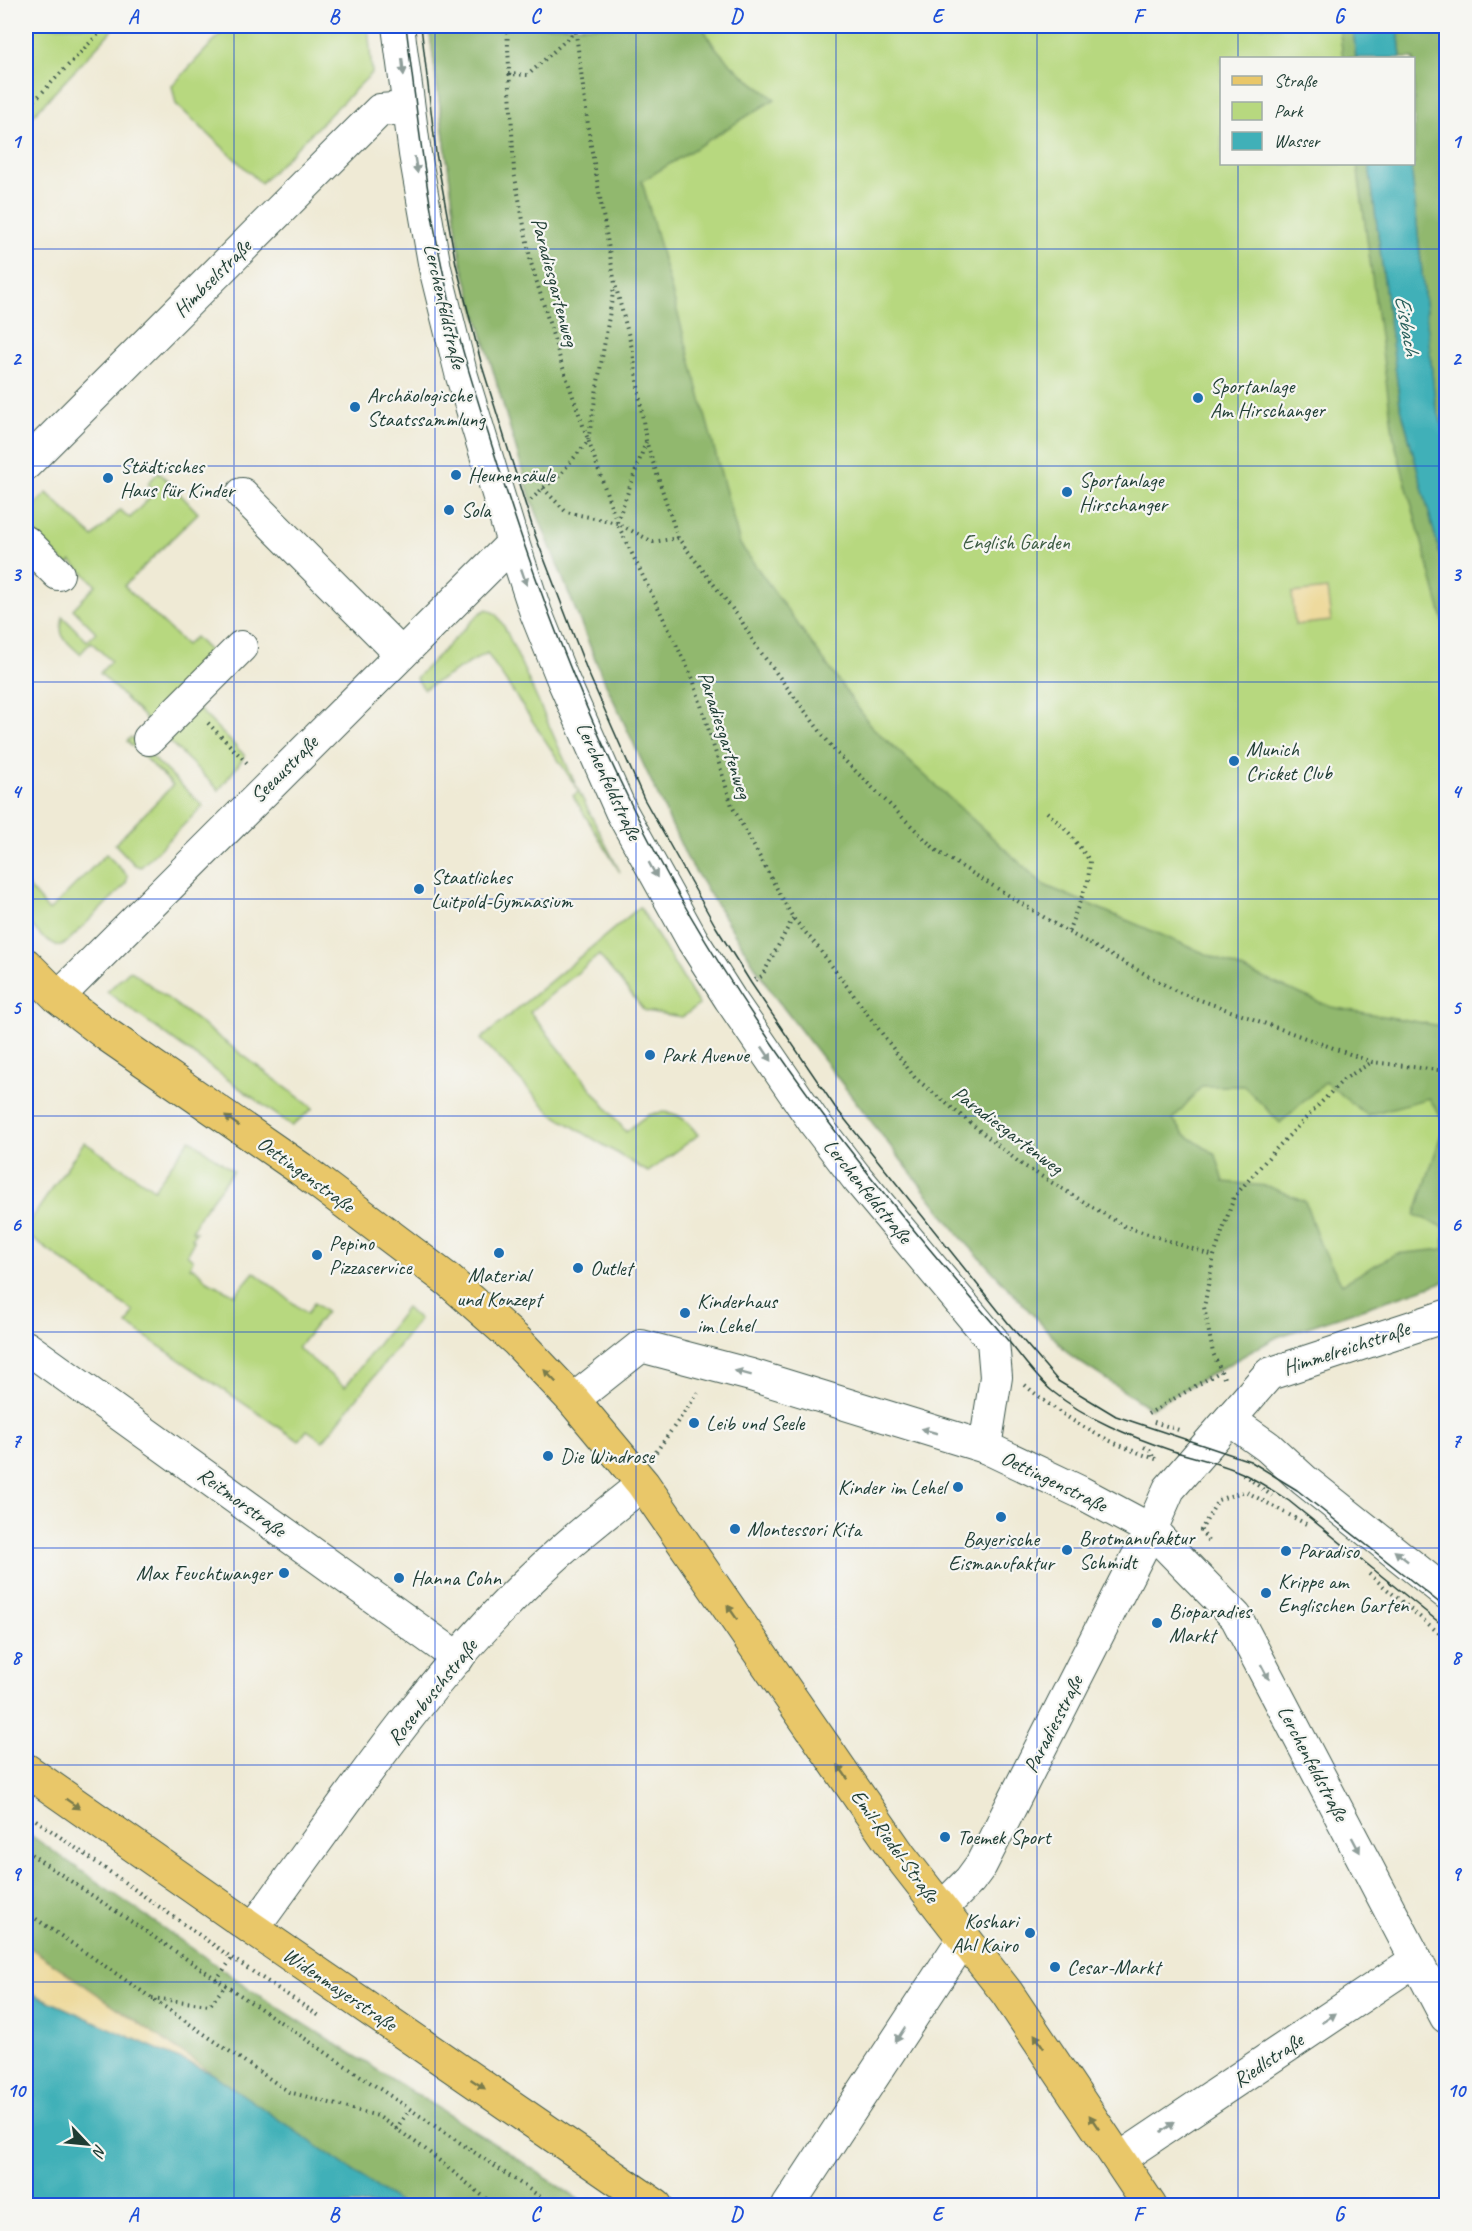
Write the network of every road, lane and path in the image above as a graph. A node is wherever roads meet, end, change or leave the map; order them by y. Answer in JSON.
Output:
{"nodes":[{"id":1,"x":106,"y":26,"type":"edge"},
{"id":2,"x":398,"y":26,"type":"edge"},
{"id":3,"x":507,"y":26,"type":"edge"},
{"id":4,"x":580,"y":26,"type":"edge"},
{"id":5,"x":575,"y":28,"type":"edge"},
{"id":6,"x":508,"y":74,"type":"junction"},
{"id":7,"x":26,"y":101,"type":"edge"},
{"id":8,"x":407,"y":108,"type":"junction"},
{"id":9,"x":615,"y":284,"type":"junction"},
{"id":10,"x":588,"y":441,"type":"junction"},
{"id":11,"x":646,"y":441,"type":"junction"},
{"id":12,"x":26,"y":464,"type":"edge"},
{"id":13,"x":543,"y":488,"type":"junction"},
{"id":14,"x":243,"y":494,"type":"dead end"},
{"id":15,"x":534,"y":498,"type":"dead end"},
{"id":16,"x":617,"y":523,"type":"junction"},
{"id":17,"x":678,"y":538,"type":"junction"},
{"id":18,"x":26,"y":542,"type":"edge"},
{"id":19,"x":513,"y":543,"type":"junction"},
{"id":20,"x":58,"y":574,"type":"dead end"},
{"id":21,"x":241,"y":647,"type":"dead end"},
{"id":22,"x":401,"y":654,"type":"junction"},
{"id":23,"x":186,"y":702,"type":"junction"},
{"id":24,"x":149,"y":739,"type":"dead end"},
{"id":25,"x":250,"y":765,"type":"dead end"},
{"id":26,"x":1047,"y":812,"type":"dead end"},
{"id":27,"x":793,"y":918,"type":"junction"},
{"id":28,"x":1068,"y":932,"type":"junction"},
{"id":29,"x":26,"y":965,"type":"edge"},
{"id":30,"x":762,"y":976,"type":"dead end"},
{"id":31,"x":58,"y":997,"type":"junction"},
{"id":32,"x":1372,"y":1062,"type":"junction"},
{"id":33,"x":1446,"y":1071,"type":"edge"},
{"id":34,"x":1214,"y":1256,"type":"junction"},
{"id":35,"x":1446,"y":1316,"type":"edge"},
{"id":36,"x":26,"y":1347,"type":"edge"},
{"id":37,"x":1213,"y":1353,"type":"dead end"},
{"id":38,"x":717,"y":1366,"type":"junction"},
{"id":39,"x":1221,"y":1371,"type":"dead end"},
{"id":40,"x":1045,"y":1395,"type":"dead end"},
{"id":41,"x":1039,"y":1397,"type":"dead end"},
{"id":42,"x":573,"y":1400,"type":"junction"},
{"id":43,"x":1148,"y":1414,"type":"dead end"},
{"id":44,"x":1230,"y":1420,"type":"junction"},
{"id":45,"x":985,"y":1447,"type":"junction"},
{"id":46,"x":1144,"y":1447,"type":"dead end"},
{"id":47,"x":1153,"y":1458,"type":"dead end"},
{"id":48,"x":640,"y":1481,"type":"junction"},
{"id":49,"x":1312,"y":1527,"type":"dead end"},
{"id":50,"x":1151,"y":1530,"type":"junction"},
{"id":51,"x":1211,"y":1548,"type":"dead end"},
{"id":52,"x":1366,"y":1572,"type":"dead end"},
{"id":53,"x":1446,"y":1593,"type":"edge"},
{"id":54,"x":1446,"y":1639,"type":"edge"},
{"id":55,"x":458,"y":1658,"type":"junction"},
{"id":56,"x":26,"y":1770,"type":"edge"},
{"id":57,"x":26,"y":1851,"type":"edge"},
{"id":58,"x":941,"y":1909,"type":"junction"},
{"id":59,"x":26,"y":1912,"type":"edge"},
{"id":60,"x":252,"y":1929,"type":"junction"},
{"id":61,"x":964,"y":1938,"type":"junction"},
{"id":62,"x":232,"y":1958,"type":"dead end"},
{"id":63,"x":1416,"y":1960,"type":"junction"},
{"id":64,"x":216,"y":1980,"type":"junction"},
{"id":65,"x":225,"y":1986,"type":"junction"},
{"id":66,"x":152,"y":1998,"type":"junction"},
{"id":67,"x":1446,"y":2017,"type":"edge"},
{"id":68,"x":409,"y":2109,"type":"junction"},
{"id":69,"x":396,"y":2128,"type":"junction"},
{"id":70,"x":1119,"y":2159,"type":"junction"},
{"id":71,"x":495,"y":2205,"type":"edge"},
{"id":72,"x":554,"y":2205,"type":"edge"},
{"id":73,"x":656,"y":2205,"type":"edge"},
{"id":74,"x":788,"y":2205,"type":"edge"},
{"id":75,"x":1150,"y":2205,"type":"edge"}],
"edges":[{"from":1,"to":7,"type":"path"},
{"from":2,"to":8,"type":"street","name":"Lerchenfeldstraße","one_way":true},
{"from":3,"to":6,"type":"path","name":"Paradiesgartenweg"},
{"from":4,"to":5,"type":"path"},
{"from":5,"to":6,"type":"path"},
{"from":5,"to":9,"type":"path"},
{"from":6,"to":10,"type":"path","name":"Paradiesgartenweg"},
{"from":8,"to":12,"type":"street","name":"Himbselstraße"},
{"from":8,"to":19,"type":"street","name":"Lerchenfeldstraße","one_way":true},
{"from":9,"to":10,"type":"path"},
{"from":9,"to":11,"type":"path"},
{"from":10,"to":13,"type":"path"},
{"from":10,"to":16,"type":"path","name":"Paradiesgartenweg"},
{"from":11,"to":16,"type":"path"},
{"from":11,"to":17,"type":"path"},
{"from":13,"to":15,"type":"path"},
{"from":13,"to":16,"type":"path"},
{"from":14,"to":22,"type":"street"},
{"from":16,"to":17,"type":"path"},
{"from":16,"to":27,"type":"path","name":"Paradiesgartenweg"},
{"from":17,"to":28,"type":"path"},
{"from":18,"to":20,"type":"street"},
{"from":19,"to":22,"type":"street","name":"Seeaustraße"},
{"from":19,"to":45,"type":"street","name":"Lerchenfeldstraße","one_way":true},
{"from":21,"to":23,"type":"street"},
{"from":22,"to":31,"type":"street","name":"Seeaustraße"},
{"from":23,"to":24,"type":"street"},
{"from":23,"to":25,"type":"path"},
{"from":26,"to":28,"type":"path"},
{"from":27,"to":30,"type":"path"},
{"from":27,"to":34,"type":"path","name":"Paradiesgartenweg"},
{"from":28,"to":32,"type":"path"},
{"from":29,"to":31,"type":"main road","name":"Oettingenstraße"},
{"from":42,"to":31,"type":"main road","name":"Oettingenstraße","one_way":true},
{"from":32,"to":33,"type":"path"},
{"from":32,"to":34,"type":"path"},
{"from":34,"to":37,"type":"path"},
{"from":35,"to":44,"type":"street","name":"Himmelreichstraße"},
{"from":36,"to":55,"type":"street","name":"Reitmorstraße"},
{"from":38,"to":42,"type":"street","name":"Oettingenstraße"},
{"from":45,"to":38,"type":"street","name":"Oettingenstraße","one_way":true},
{"from":38,"to":48,"type":"path"},
{"from":39,"to":43,"type":"path"},
{"from":40,"to":41,"type":"path"},
{"from":42,"to":48,"type":"main road","name":"Oettingenstraße"},
{"from":44,"to":50,"type":"street"},
{"from":53,"to":44,"type":"street","one_way":true},
{"from":45,"to":50,"type":"street","name":"Oettingenstraße"},
{"from":46,"to":47,"type":"path"},
{"from":48,"to":55,"type":"street","name":"Rosenbuschstraße"},
{"from":58,"to":48,"type":"main road","name":"Emil-Riedel-Straße","one_way":true},
{"from":49,"to":51,"type":"path"},
{"from":50,"to":58,"type":"street","name":"Paradiesstraße"},
{"from":50,"to":63,"type":"street","name":"Lerchenfeldstraße","one_way":true},
{"from":52,"to":54,"type":"path"},
{"from":55,"to":60,"type":"street","name":"Rosenbuschstraße"},
{"from":56,"to":60,"type":"main road","name":"Widenmayerstraße","one_way":true},
{"from":57,"to":64,"type":"path"},
{"from":58,"to":61,"type":"main road","name":"Emil-Riedel-Straße"},
{"from":59,"to":66,"type":"path"},
{"from":60,"to":73,"type":"main road","name":"Widenmayerstraße","one_way":true},
{"from":70,"to":61,"type":"main road","name":"Emil-Riedel-Straße","one_way":true},
{"from":61,"to":74,"type":"street","one_way":true},
{"from":62,"to":64,"type":"path"},
{"from":63,"to":67,"type":"street","name":"Lerchenfeldstraße"},
{"from":70,"to":63,"type":"street","name":"Riedlstraße","one_way":true},
{"from":64,"to":65,"type":"path"},
{"from":65,"to":66,"type":"path"},
{"from":65,"to":68,"type":"path"},
{"from":66,"to":69,"type":"path"},
{"from":68,"to":69,"type":"path"},
{"from":68,"to":72,"type":"path"},
{"from":69,"to":71,"type":"path"},
{"from":70,"to":75,"type":"main road","name":"Emil-Riedel-Straße"}]}
